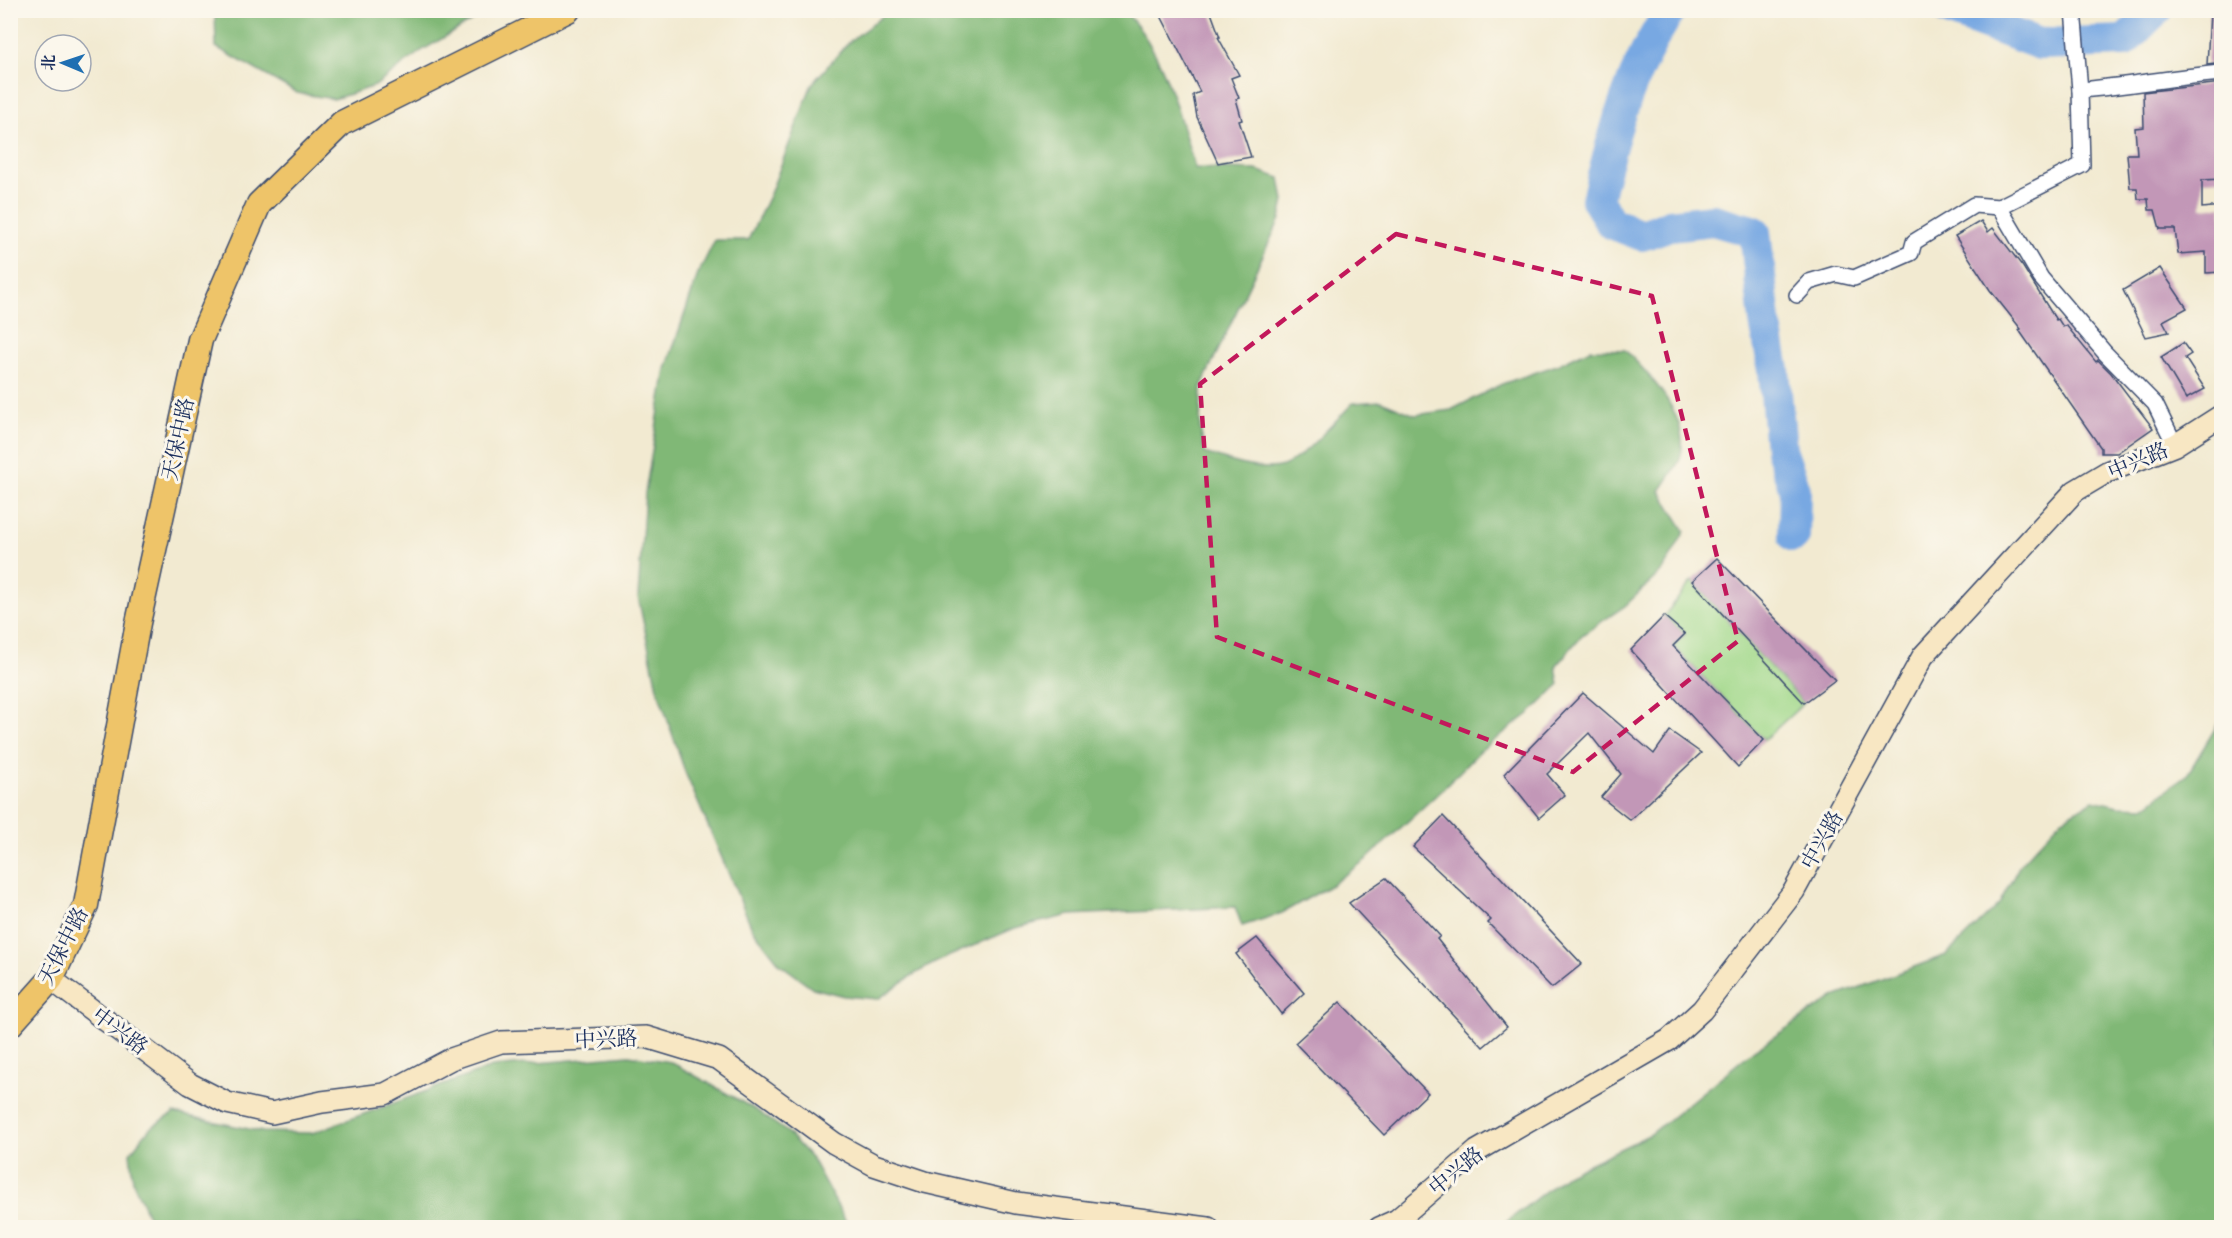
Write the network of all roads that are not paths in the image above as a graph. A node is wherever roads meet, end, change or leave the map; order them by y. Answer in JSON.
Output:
{"nodes":[{"id":1,"x":568,"y":10,"type":"edge"},
{"id":2,"x":2073,"y":10,"type":"edge"},
{"id":3,"x":2222,"y":73,"type":"edge"},
{"id":4,"x":2080,"y":90,"type":"junction"},
{"id":5,"x":1999,"y":207,"type":"junction"},
{"id":6,"x":1797,"y":295,"type":"dead end"},
{"id":7,"x":2222,"y":415,"type":"edge"},
{"id":8,"x":2175,"y":445,"type":"junction"},
{"id":9,"x":51,"y":979,"type":"junction"},
{"id":10,"x":10,"y":1025,"type":"edge"},
{"id":11,"x":1208,"y":1227,"type":"edge"},
{"id":12,"x":1379,"y":1227,"type":"edge"}],
"edges":[{"from":1,"to":9,"type":"main road","name":"天保中路"},
{"from":2,"to":4,"type":"street"},
{"from":3,"to":4,"type":"street"},
{"from":4,"to":5,"type":"street"},
{"from":5,"to":6,"type":"street"},
{"from":5,"to":8,"type":"street"},
{"from":7,"to":8,"type":"main road","name":"中兴路"},
{"from":8,"to":12,"type":"main road","name":"中兴路"},
{"from":9,"to":10,"type":"main road","name":"天保中路"},
{"from":9,"to":11,"type":"main road","name":"中兴路"}]}
